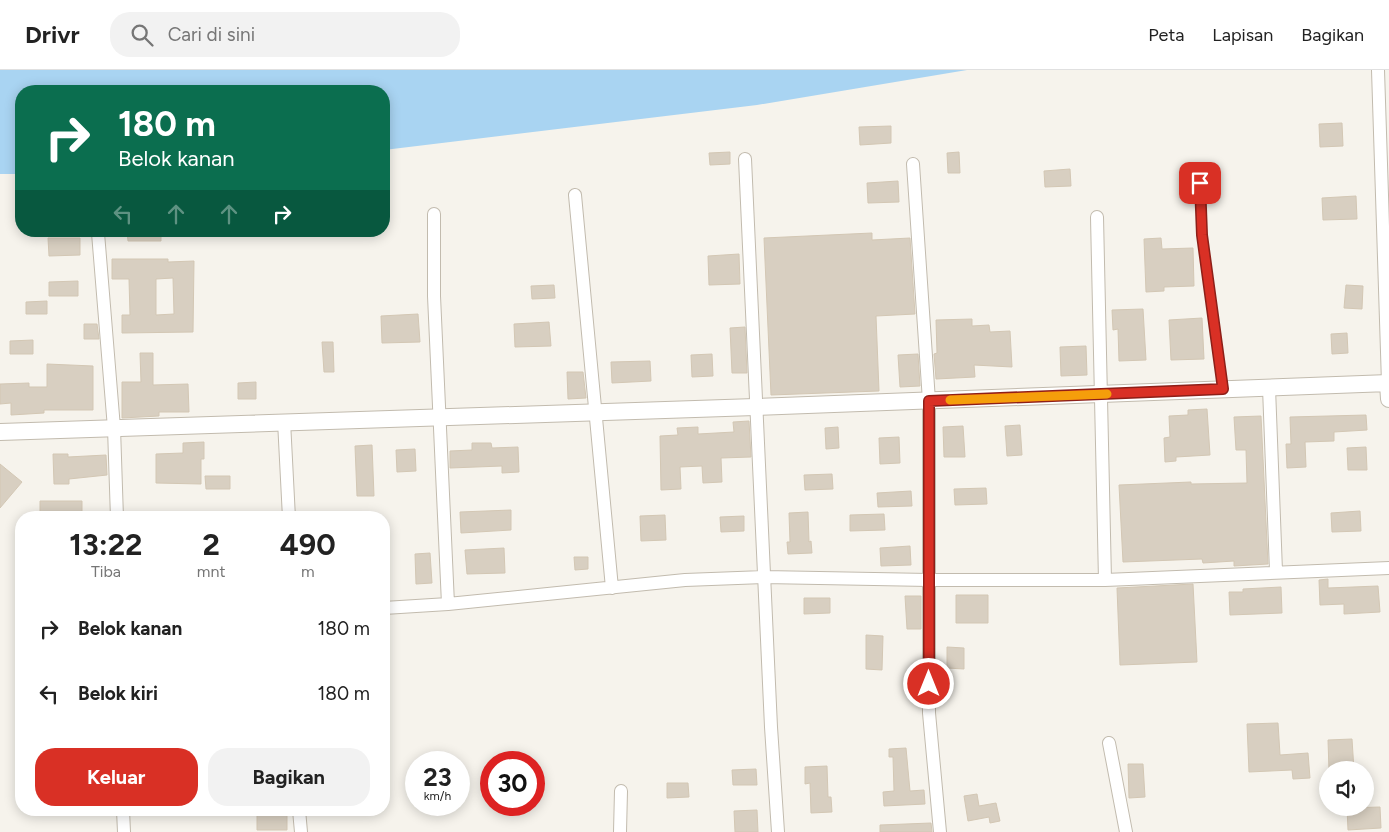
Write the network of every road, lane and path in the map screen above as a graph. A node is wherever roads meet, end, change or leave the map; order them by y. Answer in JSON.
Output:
{"nodes":[{"id":1,"x":1378,"y":70,"type":"edge"},
{"id":2,"x":745,"y":159,"type":"dead end"},
{"id":3,"x":913,"y":164,"type":"dead end"},
{"id":4,"x":1199,"y":166,"type":"dead end"},
{"id":5,"x":575,"y":195,"type":"dead end"},
{"id":6,"x":434,"y":214,"type":"dead end"},
{"id":7,"x":1097,"y":217,"type":"dead end"},
{"id":8,"x":98,"y":237,"type":"edge"},
{"id":9,"x":1269,"y":388,"type":"junction"},
{"id":10,"x":1223,"y":389,"type":"junction"},
{"id":11,"x":1389,"y":389,"type":"edge"},
{"id":12,"x":1100,"y":394,"type":"junction"},
{"id":13,"x":929,"y":401,"type":"junction"},
{"id":14,"x":755,"y":407,"type":"junction"},
{"id":15,"x":595,"y":412,"type":"junction"},
{"id":16,"x":441,"y":417,"type":"junction"},
{"id":17,"x":284,"y":421,"type":"junction"},
{"id":18,"x":114,"y":428,"type":"junction"},
{"id":19,"x":0,"y":432,"type":"edge"},
{"id":20,"x":117,"y":511,"type":"edge"},
{"id":21,"x":289,"y":511,"type":"edge"},
{"id":22,"x":1389,"y":568,"type":"edge"},
{"id":23,"x":1276,"y":571,"type":"junction"},
{"id":24,"x":764,"y":577,"type":"junction"},
{"id":25,"x":929,"y":580,"type":"junction"},
{"id":26,"x":1105,"y":580,"type":"junction"},
{"id":27,"x":612,"y":588,"type":"junction"},
{"id":28,"x":448,"y":604,"type":"junction"},
{"id":29,"x":390,"y":608,"type":"edge"},
{"id":30,"x":1109,"y":743,"type":"dead end"},
{"id":31,"x":621,"y":791,"type":"dead end"},
{"id":32,"x":124,"y":816,"type":"edge"},
{"id":33,"x":300,"y":816,"type":"edge"},
{"id":34,"x":124,"y":832,"type":"edge"},
{"id":35,"x":301,"y":832,"type":"edge"},
{"id":36,"x":620,"y":832,"type":"edge"},
{"id":37,"x":778,"y":832,"type":"edge"},
{"id":38,"x":940,"y":832,"type":"edge"},
{"id":39,"x":1126,"y":832,"type":"edge"}],
"edges":[{"from":1,"to":11,"type":"street"},
{"from":2,"to":14,"type":"street"},
{"from":3,"to":13,"type":"street"},
{"from":4,"to":10,"type":"lane"},
{"from":5,"to":15,"type":"street"},
{"from":6,"to":16,"type":"street"},
{"from":7,"to":12,"type":"street"},
{"from":8,"to":18,"type":"street"},
{"from":9,"to":10,"type":"street"},
{"from":9,"to":11,"type":"street"},
{"from":9,"to":23,"type":"street"},
{"from":10,"to":12,"type":"street"},
{"from":12,"to":13,"type":"street"},
{"from":12,"to":26,"type":"street"},
{"from":13,"to":14,"type":"street"},
{"from":13,"to":25,"type":"street"},
{"from":14,"to":15,"type":"street"},
{"from":14,"to":24,"type":"street"},
{"from":15,"to":16,"type":"street"},
{"from":15,"to":27,"type":"street"},
{"from":16,"to":17,"type":"street"},
{"from":16,"to":28,"type":"street"},
{"from":17,"to":18,"type":"street"},
{"from":17,"to":21,"type":"street"},
{"from":18,"to":19,"type":"street"},
{"from":18,"to":20,"type":"street"},
{"from":22,"to":23,"type":"street"},
{"from":23,"to":26,"type":"street"},
{"from":24,"to":25,"type":"street"},
{"from":24,"to":27,"type":"street"},
{"from":24,"to":37,"type":"street"},
{"from":25,"to":26,"type":"street"},
{"from":25,"to":38,"type":"street"},
{"from":27,"to":28,"type":"street"},
{"from":28,"to":29,"type":"street"},
{"from":30,"to":39,"type":"street"},
{"from":31,"to":36,"type":"street"},
{"from":32,"to":34,"type":"street"},
{"from":33,"to":35,"type":"street"}]}
